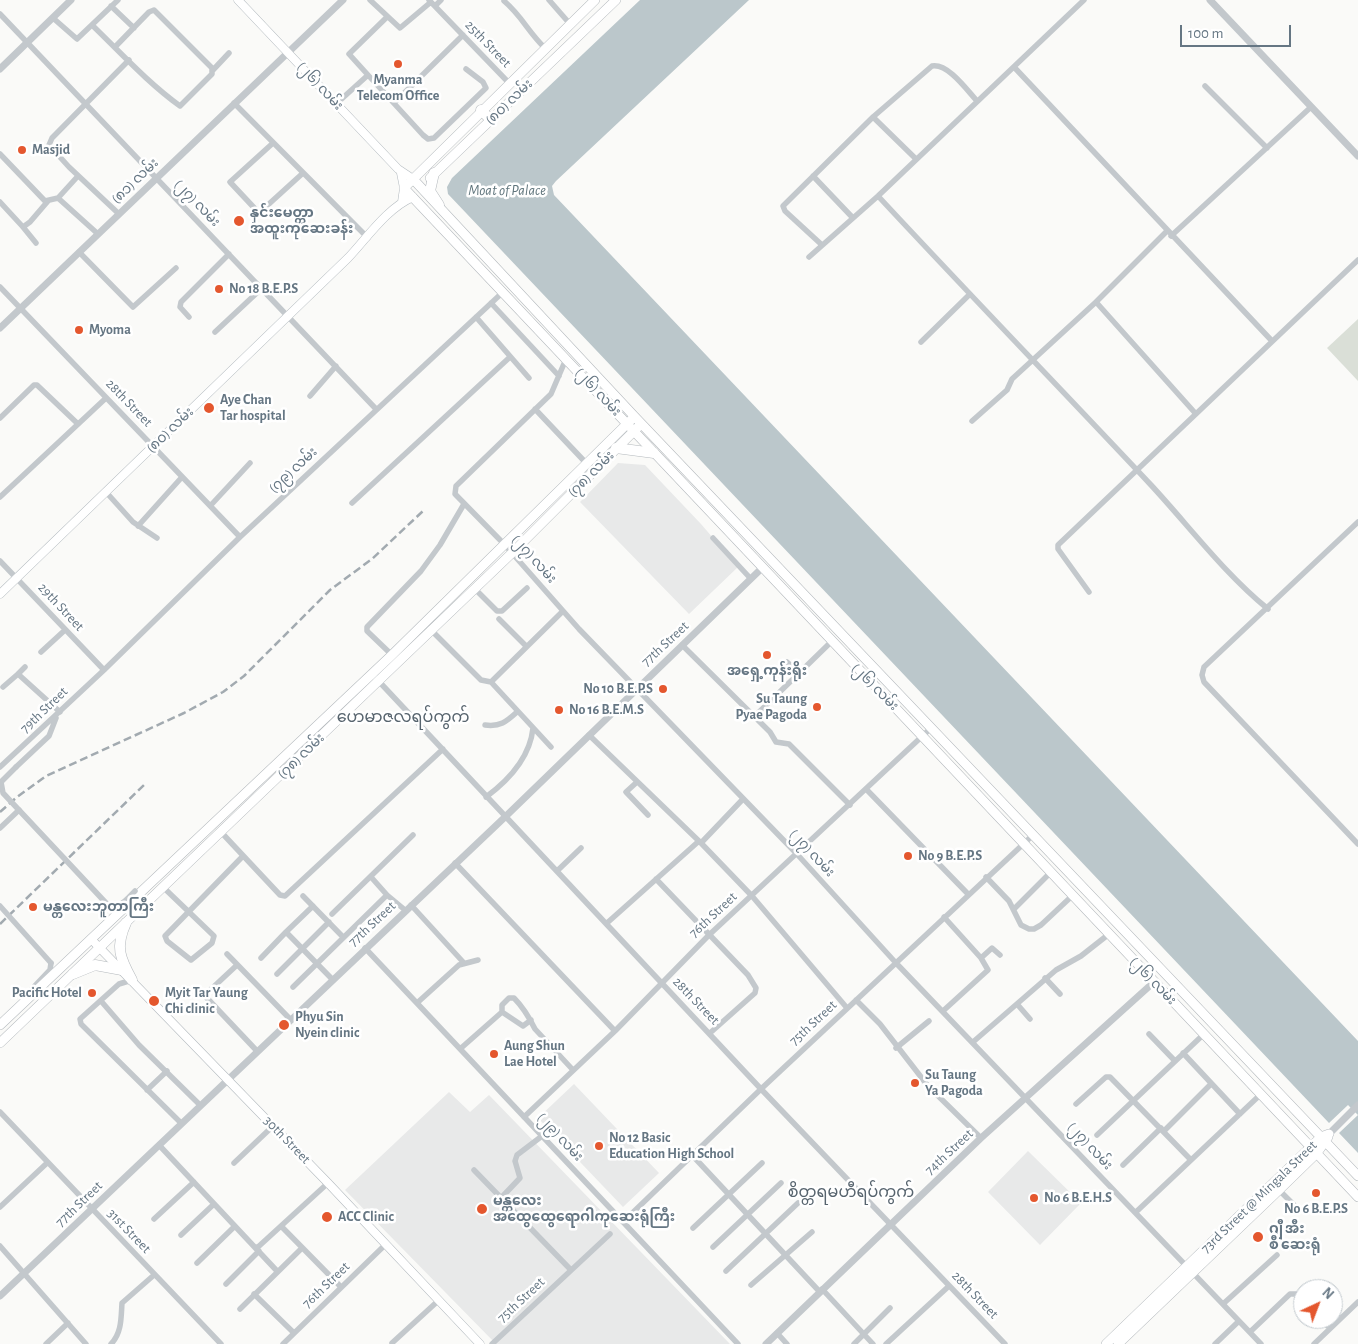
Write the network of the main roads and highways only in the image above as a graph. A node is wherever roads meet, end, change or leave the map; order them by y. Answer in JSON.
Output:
{"nodes":[{"id":1,"x":238,"y":0,"type":"edge"},
{"id":2,"x":595,"y":0,"type":"edge"},
{"id":3,"x":616,"y":0,"type":"edge"},
{"id":4,"x":481,"y":110,"type":"junction"},
{"id":5,"x":491,"y":120,"type":"junction"},
{"id":6,"x":401,"y":172,"type":"junction"},
{"id":7,"x":434,"y":173,"type":"junction"},
{"id":8,"x":413,"y":179,"type":"junction"},
{"id":9,"x":404,"y":188,"type":"junction"},
{"id":10,"x":422,"y":188,"type":"junction"},
{"id":11,"x":413,"y":197,"type":"junction"},
{"id":12,"x":402,"y":202,"type":"junction"},
{"id":13,"x":439,"y":205,"type":"junction"},
{"id":14,"x":634,"y":416,"type":"junction"},
{"id":15,"x":641,"y":423,"type":"junction"},
{"id":16,"x":631,"y":427,"type":"junction"},
{"id":17,"x":616,"y":448,"type":"junction"},
{"id":18,"x":654,"y":453,"type":"junction"},
{"id":19,"x":0,"y":594,"type":"edge"},
{"id":20,"x":126,"y":923,"type":"junction"},
{"id":21,"x":92,"y":939,"type":"junction"},
{"id":22,"x":100,"y":948,"type":"junction"},
{"id":23,"x":122,"y":970,"type":"junction"},
{"id":24,"x":73,"y":974,"type":"junction"},
{"id":25,"x":132,"y":980,"type":"junction"},
{"id":26,"x":0,"y":1025,"type":"edge"},
{"id":27,"x":0,"y":1043,"type":"edge"},
{"id":28,"x":1328,"y":1135,"type":"junction"},
{"id":29,"x":1314,"y":1150,"type":"junction"},
{"id":30,"x":1358,"y":1176,"type":"edge"},
{"id":31,"x":1358,"y":1197,"type":"edge"},
{"id":32,"x":1190,"y":1269,"type":"junction"},
{"id":33,"x":480,"y":1344,"type":"edge"},
{"id":34,"x":1106,"y":1344,"type":"edge"},
{"id":35,"x":1118,"y":1344,"type":"edge"}],
"edges":[{"from":1,"to":6,"type":"main road","name":"(၂၆) လမ်း"},
{"from":2,"to":4,"type":"main road","name":"(၈၀) လမ်း"},
{"from":3,"to":5,"type":"main road","name":"(၈၀) လမ်း"},
{"from":4,"to":5,"type":"highway"},
{"from":4,"to":8,"type":"main road","name":"(၈၀) လမ်း"},
{"from":5,"to":7,"type":"main road","name":"(၈၀) လမ်း"},
{"from":6,"to":8,"type":"main road","name":"(၂၆) လမ်း"},
{"from":6,"to":9,"type":"main road"},
{"from":7,"to":10,"type":"main road","name":"(၈၀) လမ်း"},
{"from":7,"to":13,"type":"highway"},
{"from":8,"to":9,"type":"main road","name":"(၈၀) လမ်း"},
{"from":8,"to":10,"type":"main road","name":"(၂၆) လမ်း"},
{"from":9,"to":11,"type":"main road","name":"(၂၆) လမ်း"},
{"from":9,"to":12,"type":"main road"},
{"from":10,"to":11,"type":"main road","name":"(၈၀) လမ်း"},
{"from":10,"to":13,"type":"main road","name":"(၂၆) လမ်း"},
{"from":11,"to":12,"type":"main road","name":"(၈၀) လမ်း"},
{"from":11,"to":16,"type":"main road","name":"(၂၆) လမ်း"},
{"from":12,"to":19,"type":"main road","name":"(၈၀) လမ်း"},
{"from":13,"to":14,"type":"main road","name":"(၂၆) လမ်း"},
{"from":14,"to":15,"type":"main road","name":"(၂၆) လမ်း"},
{"from":14,"to":16,"type":"main road","name":"(၇၈) လမ်း"},
{"from":15,"to":16,"type":"main road","name":"(၇၈) လမ်း"},
{"from":15,"to":28,"type":"main road","name":"(၂၆) လမ်း"},
{"from":16,"to":17,"type":"main road","name":"(၇၈) လမ်း"},
{"from":16,"to":18,"type":"main road","name":"(၂၆) လမ်း"},
{"from":16,"to":21,"type":"main road","name":"(၇၈) လမ်း"},
{"from":17,"to":18,"type":"highway"},
{"from":17,"to":20,"type":"main road","name":"(၇၈) လမ်း"},
{"from":18,"to":29,"type":"main road","name":"(၂၆) လမ်း"},
{"from":20,"to":22,"type":"main road","name":"(၇၈) လမ်း"},
{"from":20,"to":25,"type":"highway"},
{"from":21,"to":22,"type":"main road","name":"30th Street"},
{"from":21,"to":26,"type":"main road","name":"(၇၈) လမ်း"},
{"from":22,"to":23,"type":"main road","name":"30th Street"},
{"from":22,"to":24,"type":"main road","name":"(၇၈) လမ်း"},
{"from":23,"to":24,"type":"highway"},
{"from":23,"to":25,"type":"main road","name":"30th Street"},
{"from":24,"to":27,"type":"main road","name":"(၇၈) လမ်း"},
{"from":25,"to":33,"type":"main road","name":"30th Street"},
{"from":28,"to":29,"type":"main road","name":"73rd Street @ Mingala Street"},
{"from":28,"to":30,"type":"main road","name":"(၂၆) လမ်း"},
{"from":29,"to":31,"type":"main road","name":"(၂၆) လမ်း"},
{"from":29,"to":32,"type":"main road","name":"73rd Street @ Mingala Street"},
{"from":29,"to":32,"type":"main road","name":"73rd Street @ Mingala Street"},
{"from":32,"to":34,"type":"main road","name":"73rd Street @ Mingala Street"},
{"from":32,"to":35,"type":"main road","name":"73rd Street @ Mingala Street"}]}
